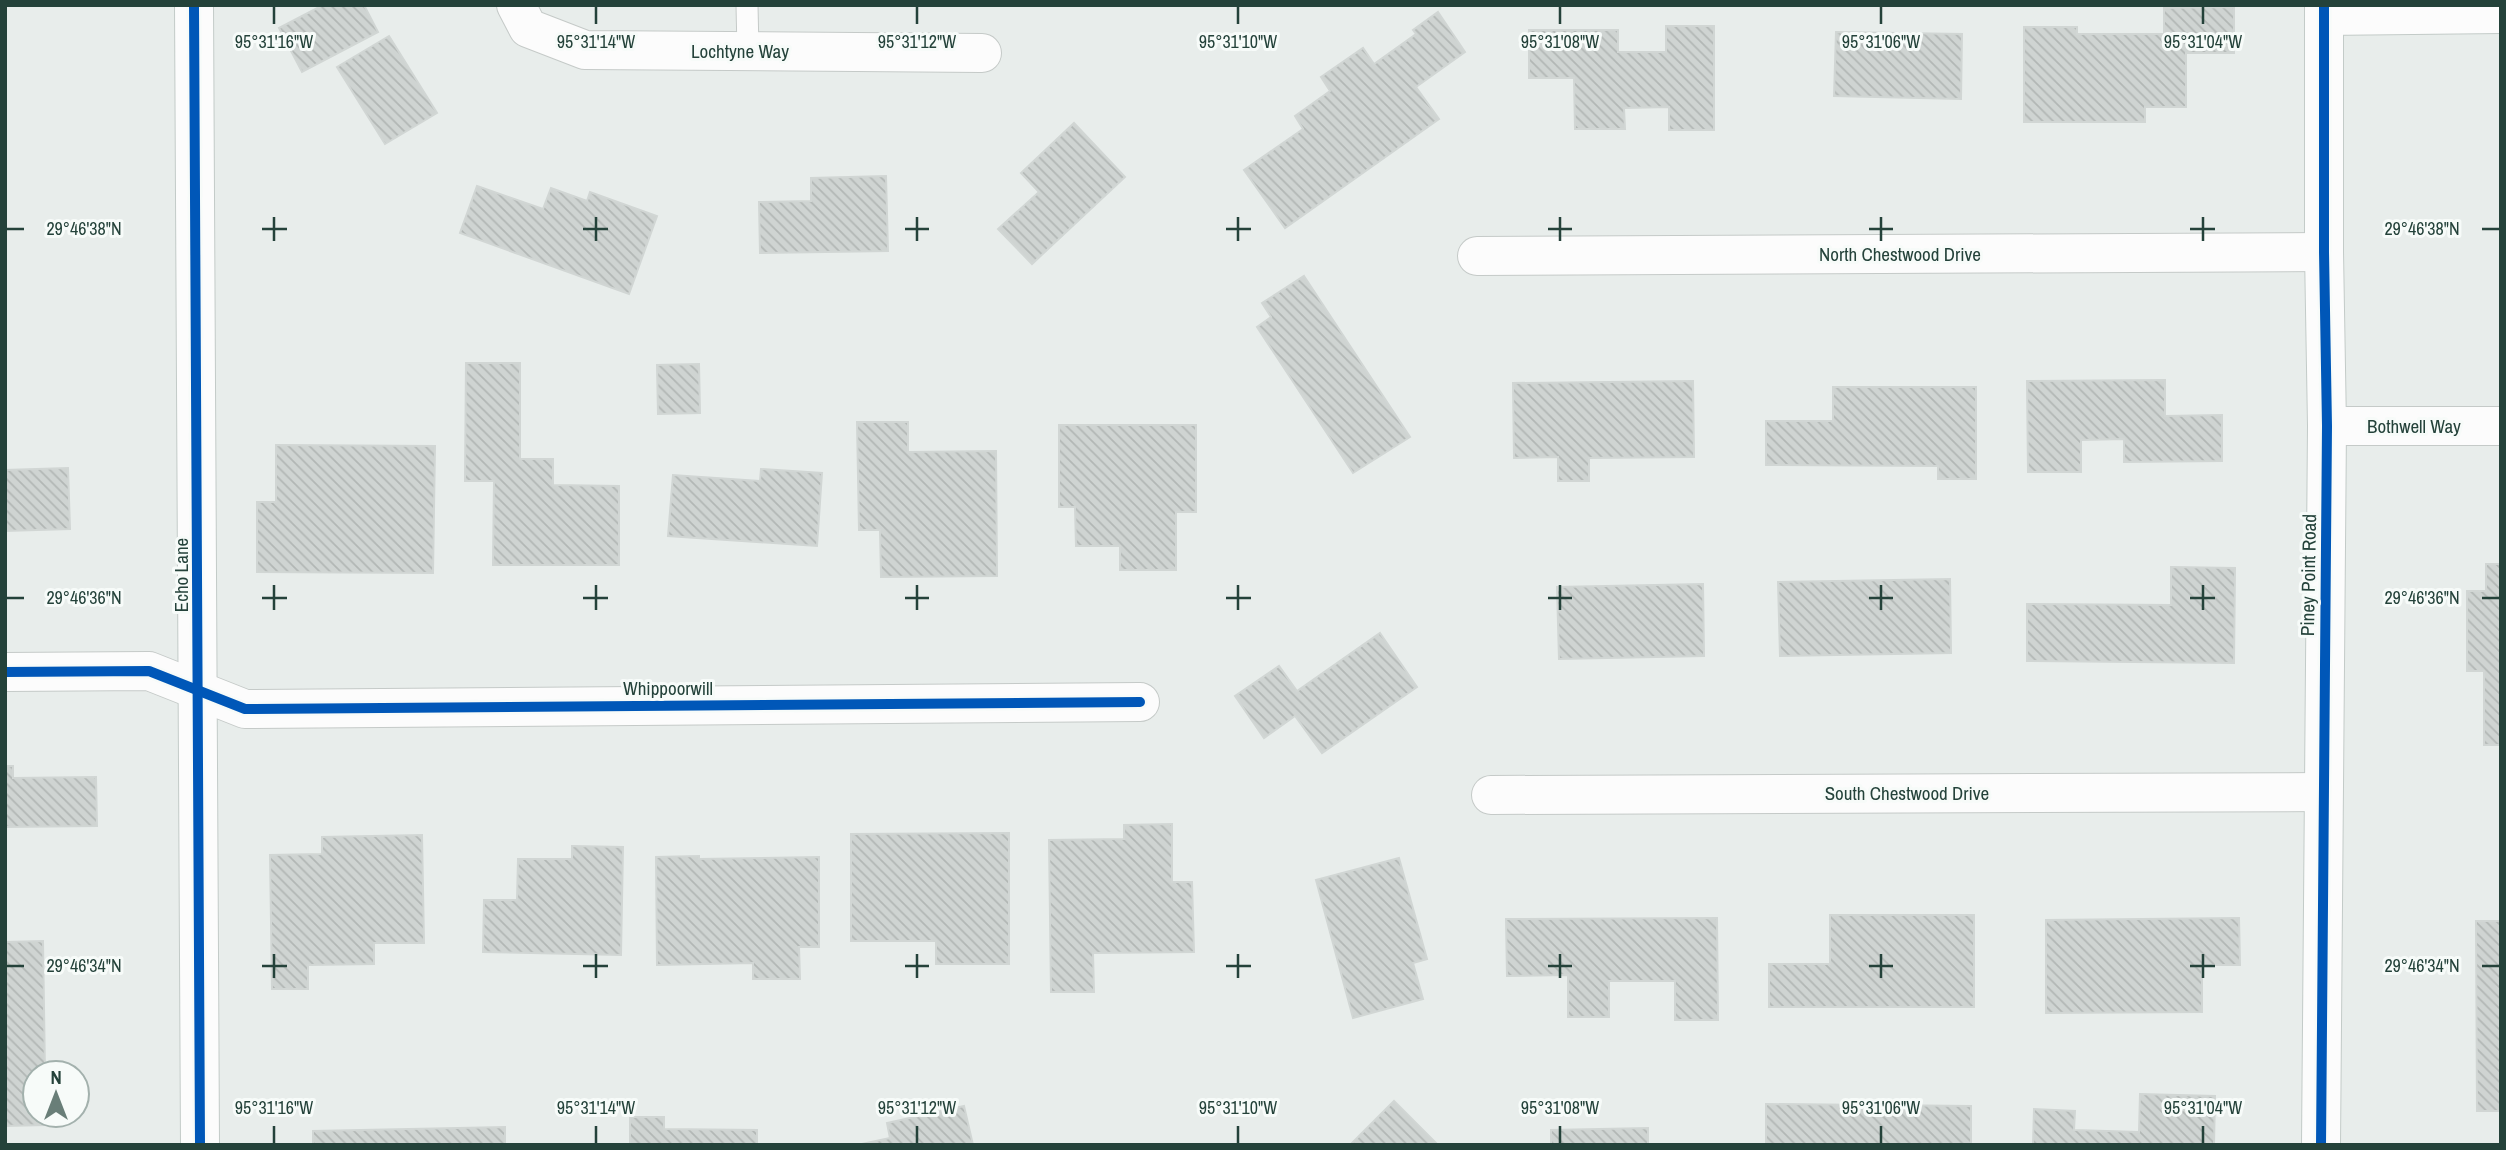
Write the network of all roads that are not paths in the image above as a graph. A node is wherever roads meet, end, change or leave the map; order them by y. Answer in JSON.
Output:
{"nodes":[{"id":1,"x":194,"y":5,"type":"edge"},
{"id":2,"x":516,"y":5,"type":"edge"},
{"id":3,"x":747,"y":5,"type":"edge"},
{"id":4,"x":2324,"y":10,"type":"edge"},
{"id":5,"x":2501,"y":14,"type":"edge"},
{"id":6,"x":748,"y":51,"type":"junction"},
{"id":7,"x":982,"y":53,"type":"dead end"},
{"id":8,"x":2324,"y":252,"type":"junction"},
{"id":9,"x":1477,"y":257,"type":"dead end"},
{"id":10,"x":2327,"y":426,"type":"junction"},
{"id":11,"x":2501,"y":426,"type":"edge"},
{"id":12,"x":5,"y":672,"type":"edge"},
{"id":13,"x":199,"y":692,"type":"junction"},
{"id":14,"x":1140,"y":702,"type":"dead end"},
{"id":15,"x":2323,"y":792,"type":"junction"},
{"id":16,"x":1491,"y":795,"type":"dead end"},
{"id":17,"x":200,"y":1145,"type":"edge"},
{"id":18,"x":2321,"y":1145,"type":"edge"}],
"edges":[{"from":1,"to":13,"type":"street","name":"Echo Lane"},
{"from":2,"to":6,"type":"street","name":"Lochtyne Way"},
{"from":3,"to":6,"type":"lane"},
{"from":4,"to":5,"type":"street"},
{"from":4,"to":8,"type":"street","name":"Piney Point Road"},
{"from":6,"to":7,"type":"street","name":"Lochtyne Way"},
{"from":8,"to":9,"type":"street","name":"North Chestwood Drive"},
{"from":8,"to":10,"type":"street","name":"Piney Point Road"},
{"from":10,"to":11,"type":"street","name":"Bothwell Way"},
{"from":10,"to":15,"type":"street","name":"Piney Point Road"},
{"from":12,"to":13,"type":"street","name":"Whippoorwill"},
{"from":13,"to":14,"type":"street","name":"Whippoorwill"},
{"from":13,"to":17,"type":"street","name":"Echo Lane"},
{"from":15,"to":16,"type":"street","name":"South Chestwood Drive"},
{"from":15,"to":18,"type":"street","name":"Piney Point Road"}]}
